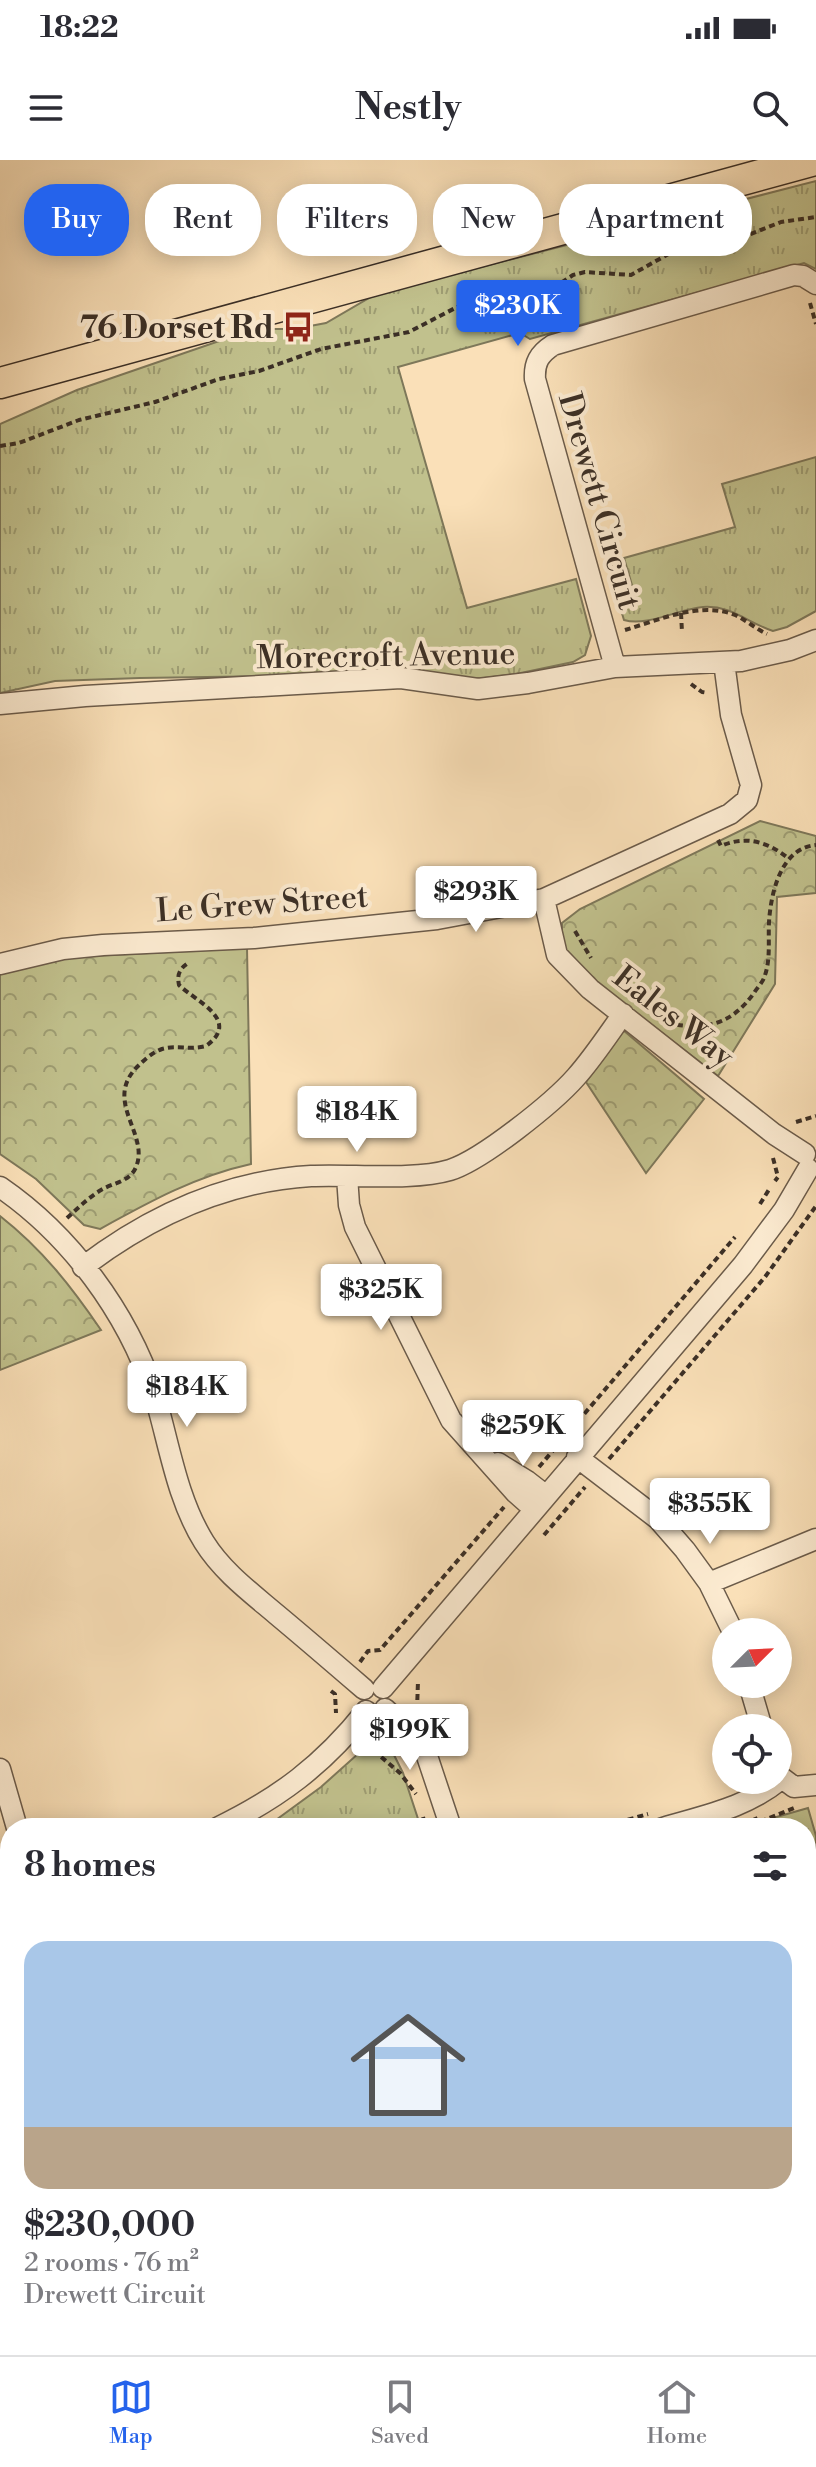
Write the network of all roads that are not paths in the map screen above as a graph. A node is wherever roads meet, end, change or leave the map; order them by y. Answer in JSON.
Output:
{"nodes":[{"id":1,"x":815,"y":160,"type":"edge"},
{"id":2,"x":809,"y":291,"type":"edge"},
{"id":3,"x":167,"y":336,"type":"junction"},
{"id":4,"x":0,"y":383,"type":"edge"},
{"id":5,"x":0,"y":404,"type":"edge"},
{"id":6,"x":816,"y":640,"type":"edge"},
{"id":7,"x":724,"y":662,"type":"junction"},
{"id":8,"x":615,"y":667,"type":"junction"},
{"id":9,"x":0,"y":704,"type":"edge"},
{"id":10,"x":546,"y":907,"type":"junction"},
{"id":11,"x":0,"y":964,"type":"edge"},
{"id":12,"x":623,"y":1014,"type":"junction"},
{"id":13,"x":811,"y":1161,"type":"edge"},
{"id":14,"x":347,"y":1176,"type":"junction"},
{"id":15,"x":0,"y":1187,"type":"edge"},
{"id":16,"x":83,"y":1267,"type":"junction"},
{"id":17,"x":581,"y":1452,"type":"junction"},
{"id":18,"x":539,"y":1502,"type":"junction"},
{"id":19,"x":816,"y":1539,"type":"edge"},
{"id":20,"x":712,"y":1590,"type":"junction"},
{"id":21,"x":720,"y":1618,"type":"edge"},
{"id":22,"x":365,"y":1684,"type":"junction"},
{"id":23,"x":375,"y":1710,"type":"junction"},
{"id":24,"x":0,"y":1769,"type":"edge"},
{"id":25,"x":816,"y":1785,"type":"edge"},
{"id":26,"x":792,"y":1786,"type":"edge"},
{"id":27,"x":760,"y":1794,"type":"edge"},
{"id":28,"x":14,"y":1818,"type":"edge"},
{"id":29,"x":238,"y":1818,"type":"edge"},
{"id":30,"x":448,"y":1818,"type":"edge"},
{"id":31,"x":697,"y":1818,"type":"edge"}],
"edges":[{"from":1,"to":3,"type":"main road"},
{"from":2,"to":8,"type":"street","name":"Drewett Circuit"},
{"from":3,"to":4,"type":"main road"},
{"from":3,"to":5,"type":"main road"},
{"from":6,"to":7,"type":"street","name":"Morecroft Avenue"},
{"from":7,"to":8,"type":"street","name":"Morecroft Avenue"},
{"from":7,"to":10,"type":"street","name":"Le Grew Street"},
{"from":8,"to":9,"type":"street","name":"Morecroft Avenue"},
{"from":10,"to":11,"type":"street","name":"Le Grew Street"},
{"from":10,"to":12,"type":"street","name":"Eales Way"},
{"from":12,"to":13,"type":"street","name":"Eales Way"},
{"from":12,"to":14,"type":"street"},
{"from":13,"to":17,"type":"street"},
{"from":14,"to":16,"type":"street"},
{"from":14,"to":18,"type":"street"},
{"from":15,"to":16,"type":"street"},
{"from":16,"to":22,"type":"street"},
{"from":17,"to":18,"type":"street"},
{"from":17,"to":20,"type":"street"},
{"from":18,"to":22,"type":"street"},
{"from":19,"to":20,"type":"street"},
{"from":20,"to":21,"type":"street"},
{"from":22,"to":23,"type":"street"},
{"from":23,"to":29,"type":"street"},
{"from":23,"to":30,"type":"street"},
{"from":24,"to":28,"type":"street"},
{"from":25,"to":26,"type":"street"},
{"from":27,"to":31,"type":"street"}]}
